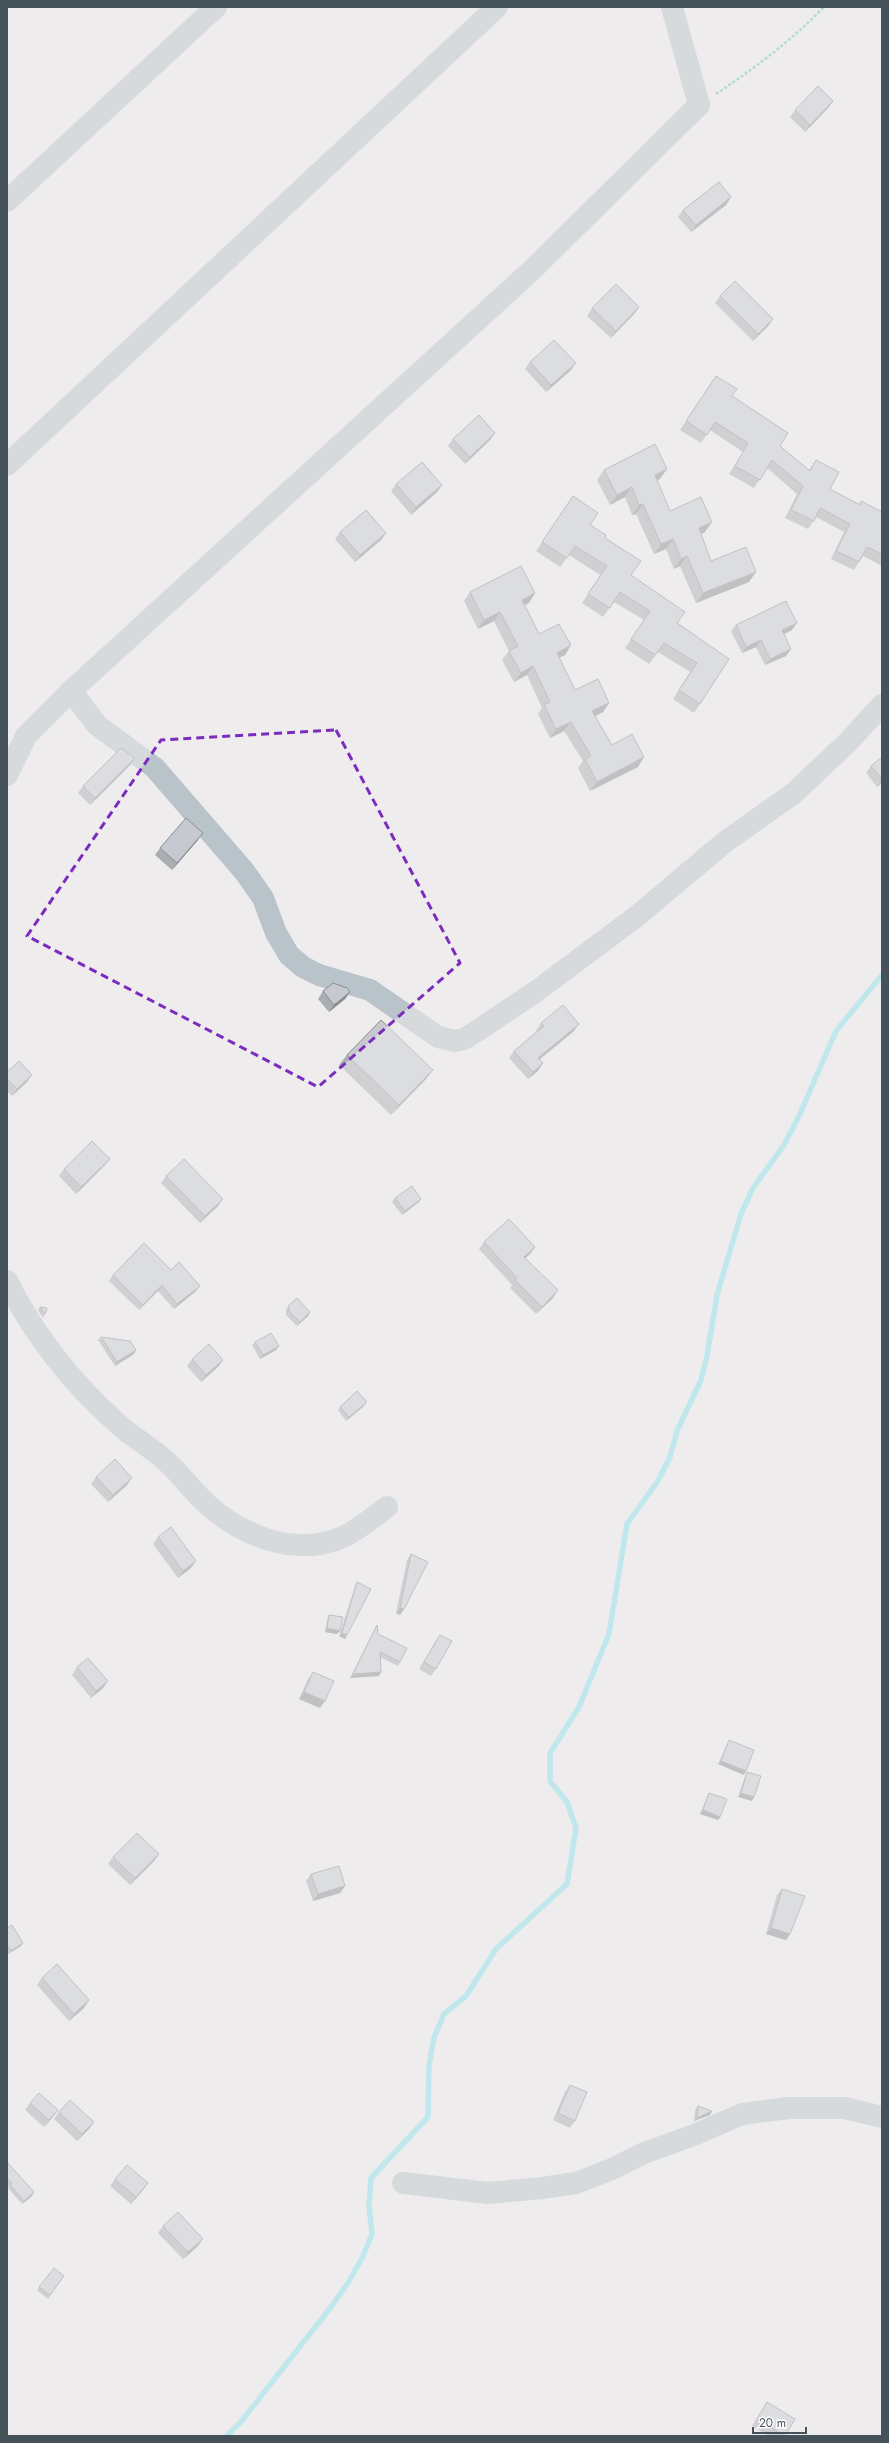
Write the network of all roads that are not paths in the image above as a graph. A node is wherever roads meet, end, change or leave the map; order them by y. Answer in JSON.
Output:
{"nodes":[{"id":1,"x":216,"y":7,"type":"edge"},
{"id":2,"x":497,"y":7,"type":"edge"},
{"id":3,"x":672,"y":7,"type":"edge"},
{"id":4,"x":7,"y":201,"type":"edge"},
{"id":5,"x":7,"y":465,"type":"edge"},
{"id":6,"x":72,"y":691,"type":"junction"},
{"id":7,"x":882,"y":705,"type":"edge"},
{"id":8,"x":7,"y":775,"type":"edge"},
{"id":9,"x":7,"y":1281,"type":"edge"},
{"id":10,"x":387,"y":1508,"type":"dead end"},
{"id":11,"x":882,"y":2117,"type":"edge"},
{"id":12,"x":403,"y":2183,"type":"dead end"}],
"edges":[{"from":1,"to":4,"type":"street"},
{"from":2,"to":5,"type":"street"},
{"from":3,"to":6,"type":"street"},
{"from":6,"to":7,"type":"street"},
{"from":6,"to":8,"type":"street"},
{"from":9,"to":10,"type":"street"},
{"from":11,"to":12,"type":"street"}]}
